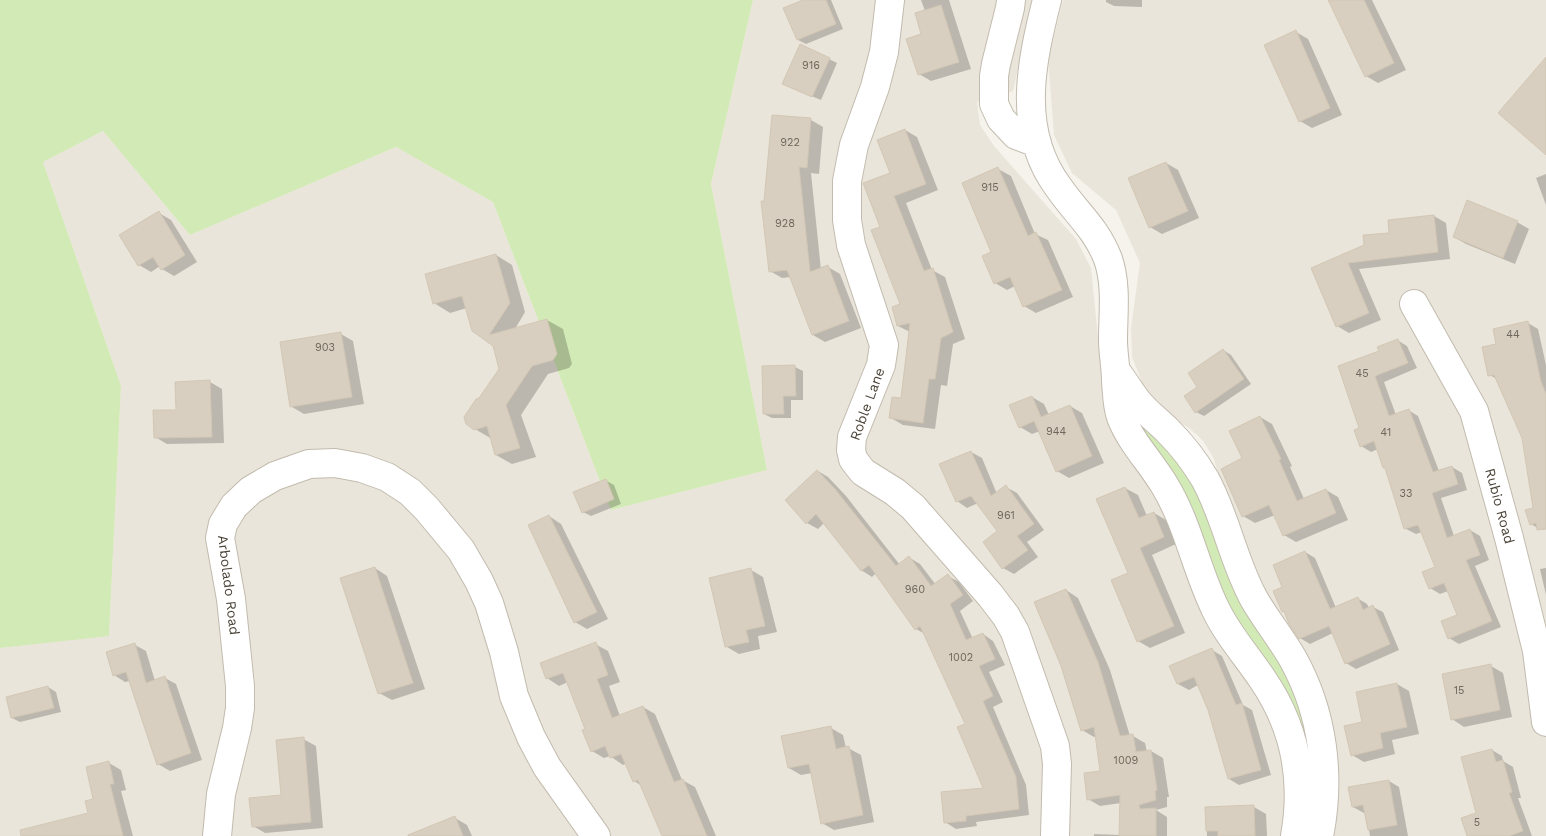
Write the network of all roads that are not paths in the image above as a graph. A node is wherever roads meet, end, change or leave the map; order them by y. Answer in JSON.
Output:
{"nodes":[{"id":1,"x":890,"y":0,"type":"edge"},
{"id":2,"x":1011,"y":0,"type":"edge"},
{"id":3,"x":1047,"y":0,"type":"edge"},
{"id":4,"x":1037,"y":143,"type":"junction"},
{"id":5,"x":1414,"y":304,"type":"dead end"},
{"id":6,"x":1116,"y":371,"type":"junction"},
{"id":7,"x":1546,"y":722,"type":"edge"},
{"id":8,"x":217,"y":836,"type":"edge"},
{"id":9,"x":596,"y":836,"type":"edge"},
{"id":10,"x":1055,"y":836,"type":"edge"},
{"id":11,"x":1295,"y":836,"type":"edge"},
{"id":12,"x":1319,"y":836,"type":"edge"}],
"edges":[{"from":1,"to":10,"type":"street","name":"Roble Lane"},
{"from":2,"to":4,"type":"street"},
{"from":3,"to":4,"type":"street"},
{"from":4,"to":6,"type":"street"},
{"from":5,"to":7,"type":"street","name":"Rubio Road"},
{"from":6,"to":11,"type":"street"},
{"from":6,"to":12,"type":"street"},
{"from":8,"to":9,"type":"street","name":"Arbolado Road"}]}
